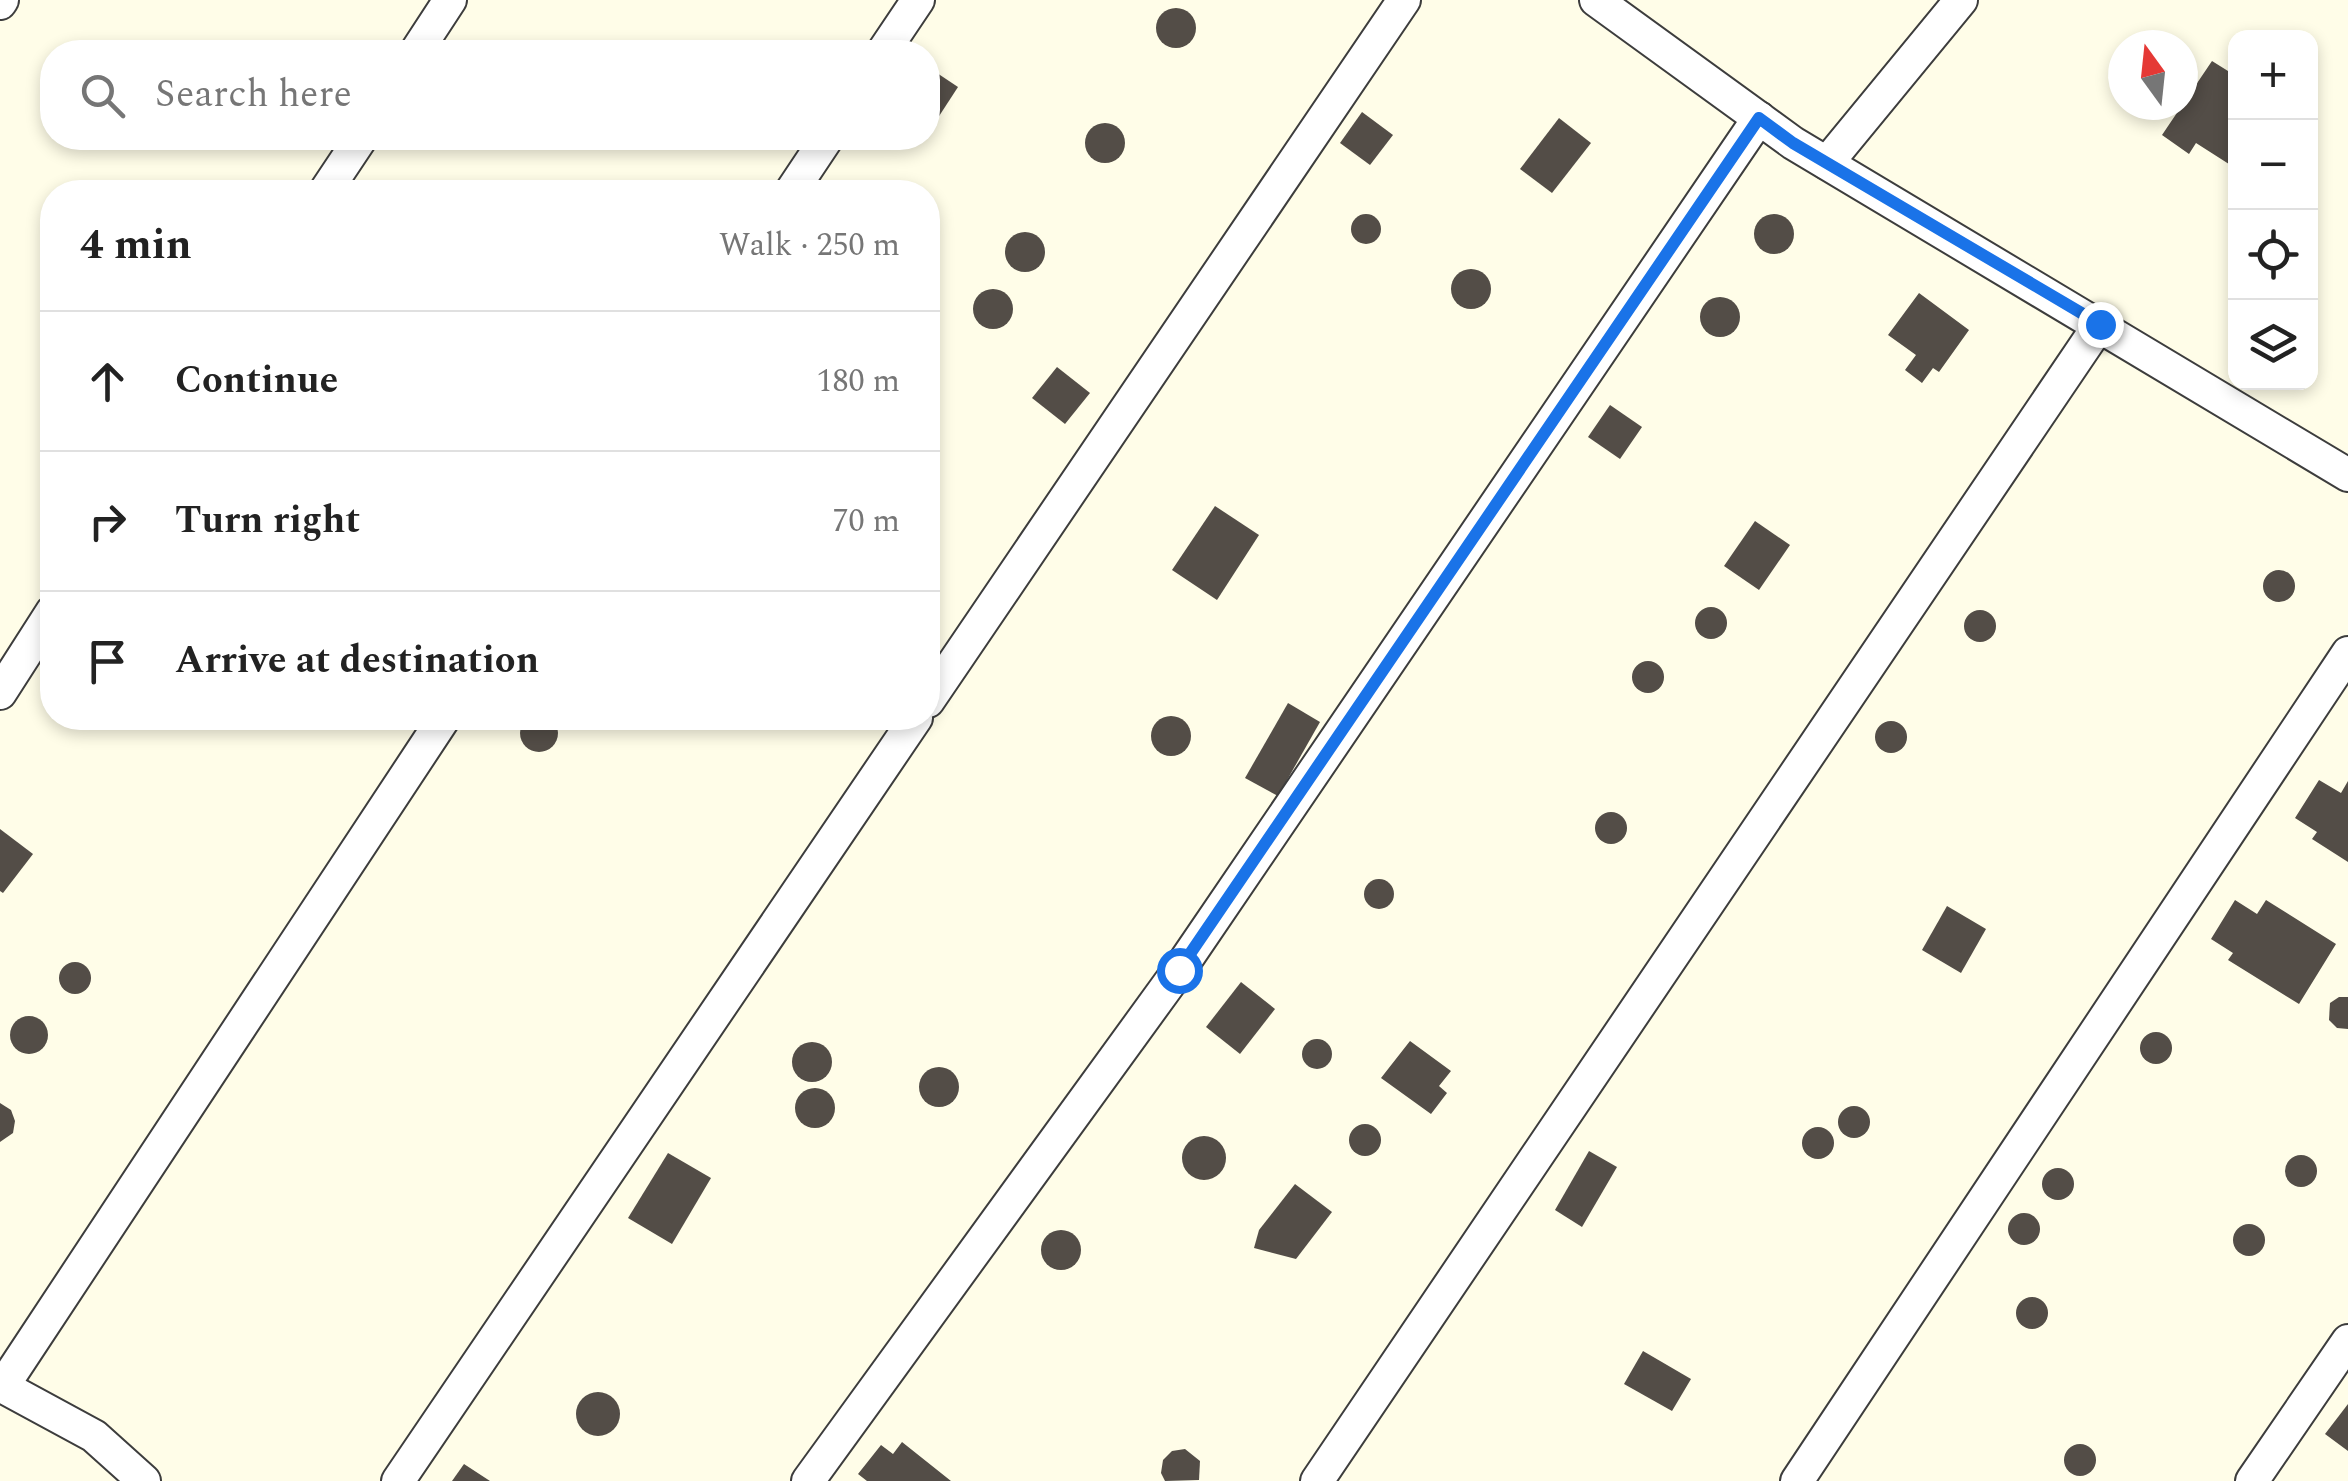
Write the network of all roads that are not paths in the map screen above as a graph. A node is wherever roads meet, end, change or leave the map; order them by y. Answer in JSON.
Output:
{"nodes":[{"id":1,"x":450,"y":0,"type":"edge"},
{"id":2,"x":918,"y":0,"type":"edge"},
{"id":3,"x":1404,"y":0,"type":"edge"},
{"id":4,"x":1596,"y":0,"type":"edge"},
{"id":5,"x":1960,"y":0,"type":"edge"},
{"id":6,"x":424,"y":40,"type":"edge"},
{"id":7,"x":891,"y":40,"type":"edge"},
{"id":8,"x":1759,"y":118,"type":"junction"},
{"id":9,"x":353,"y":150,"type":"edge"},
{"id":10,"x":819,"y":150,"type":"edge"},
{"id":11,"x":1827,"y":162,"type":"junction"},
{"id":12,"x":333,"y":180,"type":"edge"},
{"id":13,"x":799,"y":180,"type":"edge"},
{"id":14,"x":2100,"y":324,"type":"junction"},
{"id":15,"x":2348,"y":475,"type":"edge"},
{"id":16,"x":40,"y":631,"type":"edge"},
{"id":17,"x":2348,"y":653,"type":"edge"},
{"id":18,"x":940,"y":683,"type":"edge"},
{"id":19,"x":0,"y":693,"type":"edge"},
{"id":20,"x":436,"y":730,"type":"edge"},
{"id":21,"x":908,"y":730,"type":"edge"},
{"id":22,"x":2348,"y":1341,"type":"edge"},
{"id":23,"x":2,"y":1386,"type":"edge"},
{"id":24,"x":144,"y":1481,"type":"edge"},
{"id":25,"x":398,"y":1481,"type":"edge"},
{"id":26,"x":808,"y":1481,"type":"edge"},
{"id":27,"x":1318,"y":1481,"type":"edge"},
{"id":28,"x":1798,"y":1481,"type":"edge"},
{"id":29,"x":2252,"y":1481,"type":"edge"}],
"edges":[{"from":1,"to":6,"type":"street"},
{"from":2,"to":7,"type":"street"},
{"from":3,"to":18,"type":"street"},
{"from":4,"to":8,"type":"street"},
{"from":5,"to":11,"type":"street"},
{"from":8,"to":11,"type":"street"},
{"from":8,"to":26,"type":"street"},
{"from":9,"to":12,"type":"street"},
{"from":10,"to":13,"type":"street"},
{"from":11,"to":14,"type":"street"},
{"from":14,"to":15,"type":"street"},
{"from":14,"to":27,"type":"street"},
{"from":16,"to":19,"type":"street"},
{"from":17,"to":28,"type":"street"},
{"from":20,"to":23,"type":"street"},
{"from":21,"to":25,"type":"street"},
{"from":22,"to":29,"type":"street"},
{"from":23,"to":24,"type":"street"}]}
